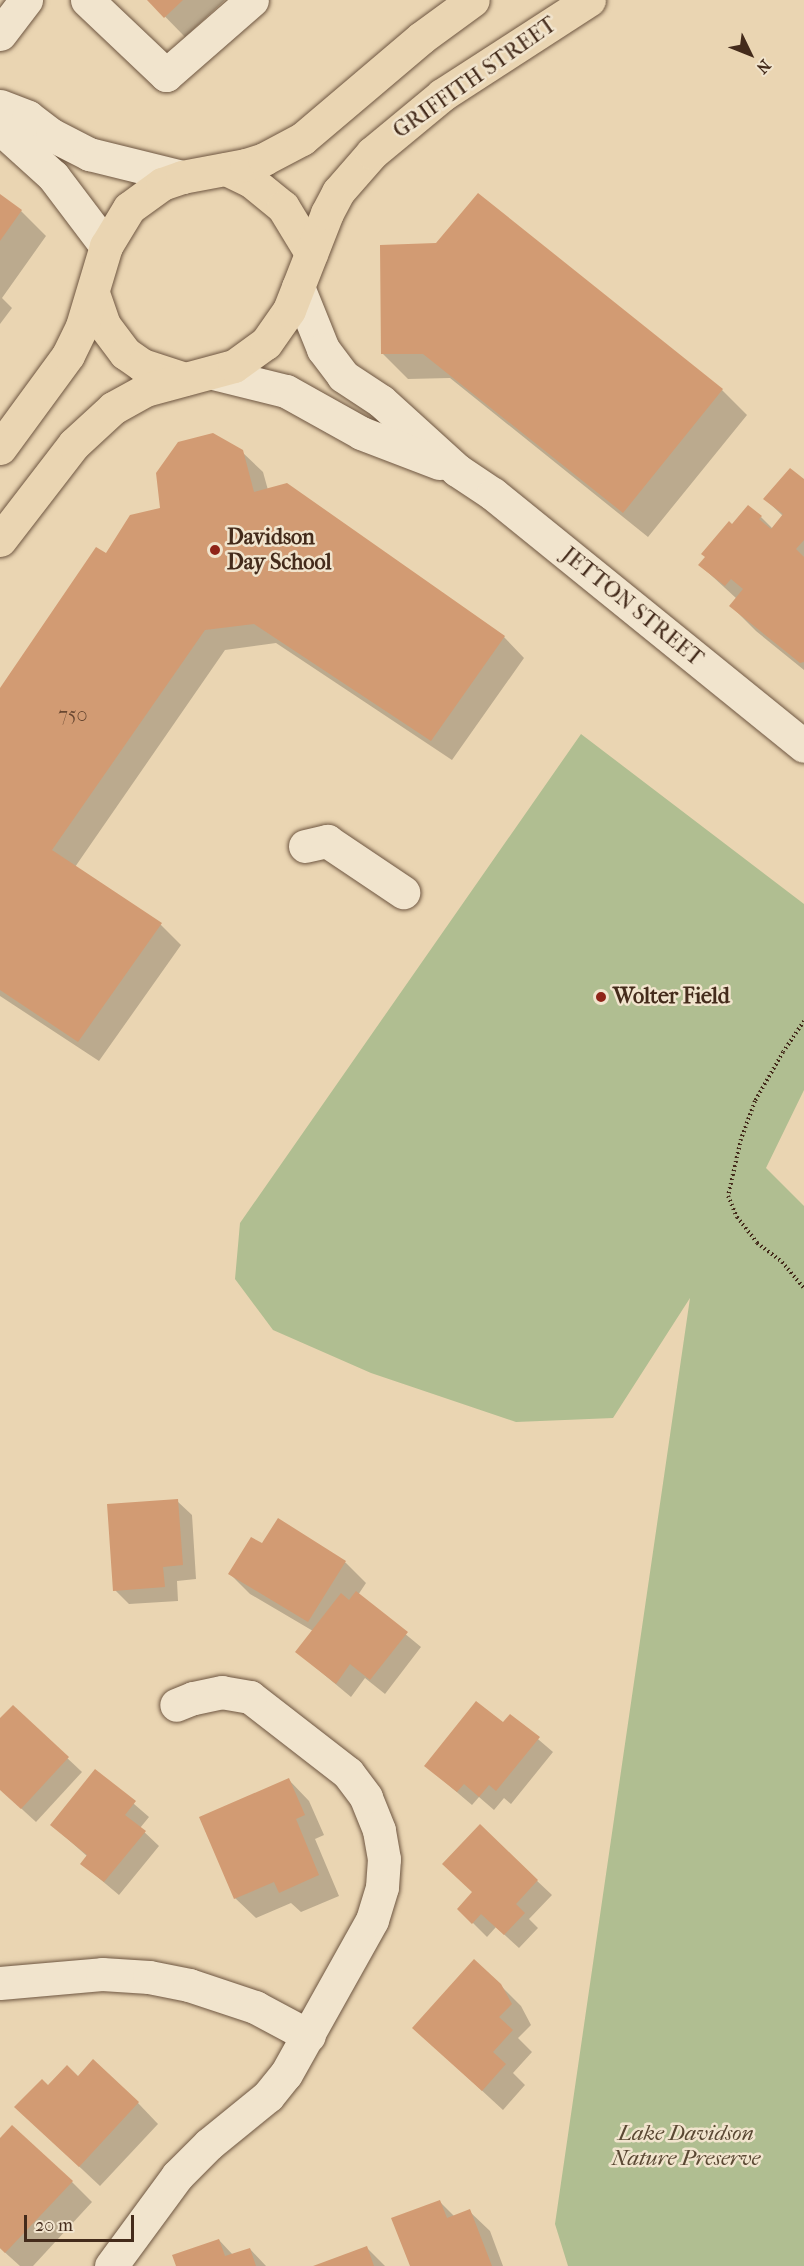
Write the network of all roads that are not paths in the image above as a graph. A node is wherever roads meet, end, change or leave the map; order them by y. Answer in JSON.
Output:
{"nodes":[{"id":1,"x":26,"y":0,"type":"edge"},
{"id":2,"x":87,"y":0,"type":"edge"},
{"id":3,"x":252,"y":0,"type":"edge"},
{"id":4,"x":589,"y":0,"type":"edge"},
{"id":5,"x":469,"y":1,"type":"edge"},
{"id":6,"x":0,"y":34,"type":"edge"},
{"id":7,"x":0,"y":106,"type":"edge"},
{"id":8,"x":0,"y":128,"type":"edge"},
{"id":9,"x":226,"y":169,"type":"junction"},
{"id":10,"x":182,"y":177,"type":"junction"},
{"id":11,"x":106,"y":246,"type":"junction"},
{"id":12,"x":311,"y":253,"type":"junction"},
{"id":13,"x":298,"y":287,"type":"junction"},
{"id":14,"x":93,"y":293,"type":"junction"},
{"id":15,"x":199,"y":376,"type":"junction"},
{"id":16,"x":0,"y":448,"type":"edge"},
{"id":17,"x":457,"y":470,"type":"junction"},
{"id":18,"x":0,"y":540,"type":"edge"},
{"id":19,"x":804,"y":746,"type":"edge"},
{"id":20,"x":305,"y":846,"type":"dead end"},
{"id":21,"x":403,"y":892,"type":"dead end"},
{"id":22,"x":176,"y":1705,"type":"dead end"},
{"id":23,"x":0,"y":1983,"type":"edge"},
{"id":24,"x":309,"y":2036,"type":"junction"},
{"id":25,"x":111,"y":2266,"type":"edge"}],
"edges":[{"from":1,"to":6,"type":"street"},
{"from":2,"to":3,"type":"street"},
{"from":4,"to":12,"type":"main road","name":"GRIFFITH STREET"},
{"from":5,"to":9,"type":"main road"},
{"from":7,"to":10,"type":"street"},
{"from":8,"to":11,"type":"street"},
{"from":9,"to":10,"type":"main road"},
{"from":9,"to":12,"type":"main road"},
{"from":10,"to":11,"type":"main road"},
{"from":11,"to":14,"type":"main road"},
{"from":12,"to":13,"type":"main road"},
{"from":13,"to":15,"type":"main road"},
{"from":13,"to":17,"type":"street","name":"JETTON STREET"},
{"from":14,"to":15,"type":"main road"},
{"from":14,"to":16,"type":"main road"},
{"from":15,"to":17,"type":"street","name":"JETTON STREET"},
{"from":15,"to":18,"type":"main road"},
{"from":17,"to":19,"type":"street","name":"JETTON STREET"},
{"from":20,"to":21,"type":"street"},
{"from":22,"to":24,"type":"street"},
{"from":23,"to":24,"type":"street"},
{"from":24,"to":25,"type":"street"}]}
